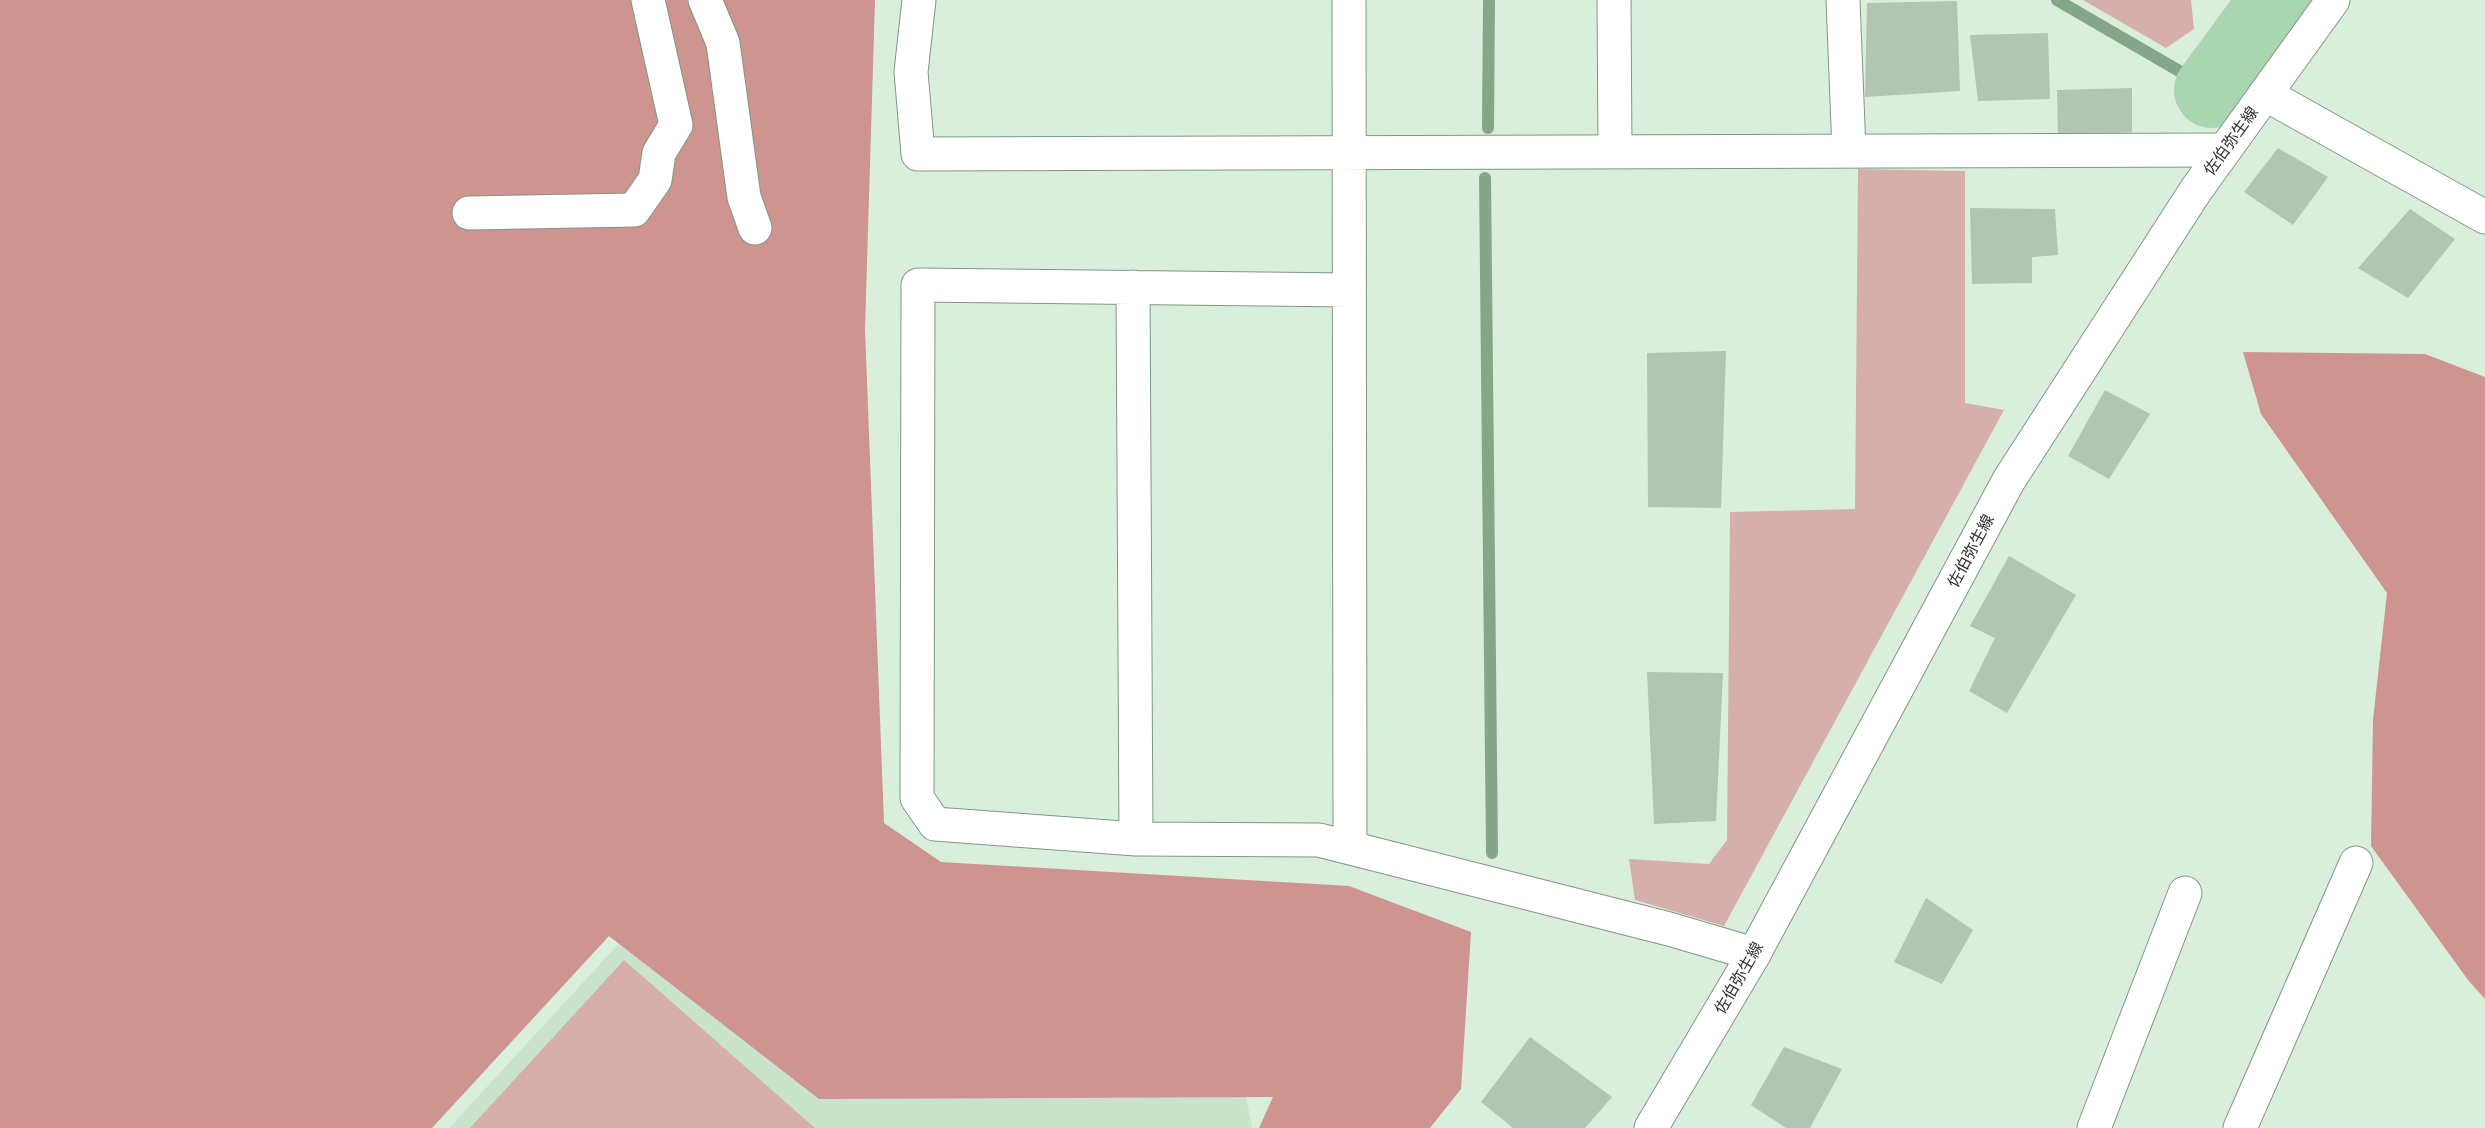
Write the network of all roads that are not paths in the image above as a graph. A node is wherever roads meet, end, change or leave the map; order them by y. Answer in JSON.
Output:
{"nodes":[{"id":1,"x":648,"y":0,"type":"edge"},
{"id":2,"x":705,"y":0,"type":"edge"},
{"id":3,"x":919,"y":0,"type":"edge"},
{"id":4,"x":1349,"y":0,"type":"edge"},
{"id":5,"x":1614,"y":0,"type":"edge"},
{"id":6,"x":1843,"y":0,"type":"edge"},
{"id":7,"x":2333,"y":0,"type":"edge"},
{"id":8,"x":2265,"y":94,"type":"junction"},
{"id":9,"x":2224,"y":150,"type":"junction"},
{"id":10,"x":1849,"y":151,"type":"junction"},
{"id":11,"x":1349,"y":152,"type":"junction"},
{"id":12,"x":1615,"y":152,"type":"junction"},
{"id":13,"x":469,"y":213,"type":"dead end"},
{"id":14,"x":2485,"y":217,"type":"edge"},
{"id":15,"x":754,"y":228,"type":"dead end"},
{"id":16,"x":1133,"y":287,"type":"junction"},
{"id":17,"x":1349,"y":290,"type":"junction"},
{"id":18,"x":1136,"y":839,"type":"junction"},
{"id":19,"x":1350,"y":848,"type":"junction"},
{"id":20,"x":2356,"y":863,"type":"dead end"},
{"id":21,"x":2185,"y":893,"type":"dead end"},
{"id":22,"x":1754,"y":954,"type":"junction"},
{"id":23,"x":1651,"y":1128,"type":"edge"},
{"id":24,"x":2094,"y":1128,"type":"edge"},
{"id":25,"x":2240,"y":1128,"type":"edge"}],
"edges":[{"from":1,"to":13,"type":"street"},
{"from":2,"to":15,"type":"street"},
{"from":3,"to":11,"type":"street"},
{"from":4,"to":11,"type":"street"},
{"from":5,"to":12,"type":"street"},
{"from":6,"to":10,"type":"street"},
{"from":7,"to":8,"type":"street","name":"佐伯弥生線"},
{"from":8,"to":9,"type":"street","name":"佐伯弥生線"},
{"from":8,"to":14,"type":"street"},
{"from":9,"to":10,"type":"street"},
{"from":9,"to":22,"type":"street","name":"佐伯弥生線"},
{"from":10,"to":12,"type":"street"},
{"from":11,"to":12,"type":"street"},
{"from":11,"to":17,"type":"street"},
{"from":16,"to":17,"type":"street"},
{"from":16,"to":18,"type":"street"},
{"from":16,"to":18,"type":"street"},
{"from":17,"to":19,"type":"street"},
{"from":18,"to":19,"type":"street"},
{"from":19,"to":22,"type":"street"},
{"from":20,"to":25,"type":"street"},
{"from":21,"to":24,"type":"street"},
{"from":22,"to":23,"type":"street","name":"佐伯弥生線"}]}
